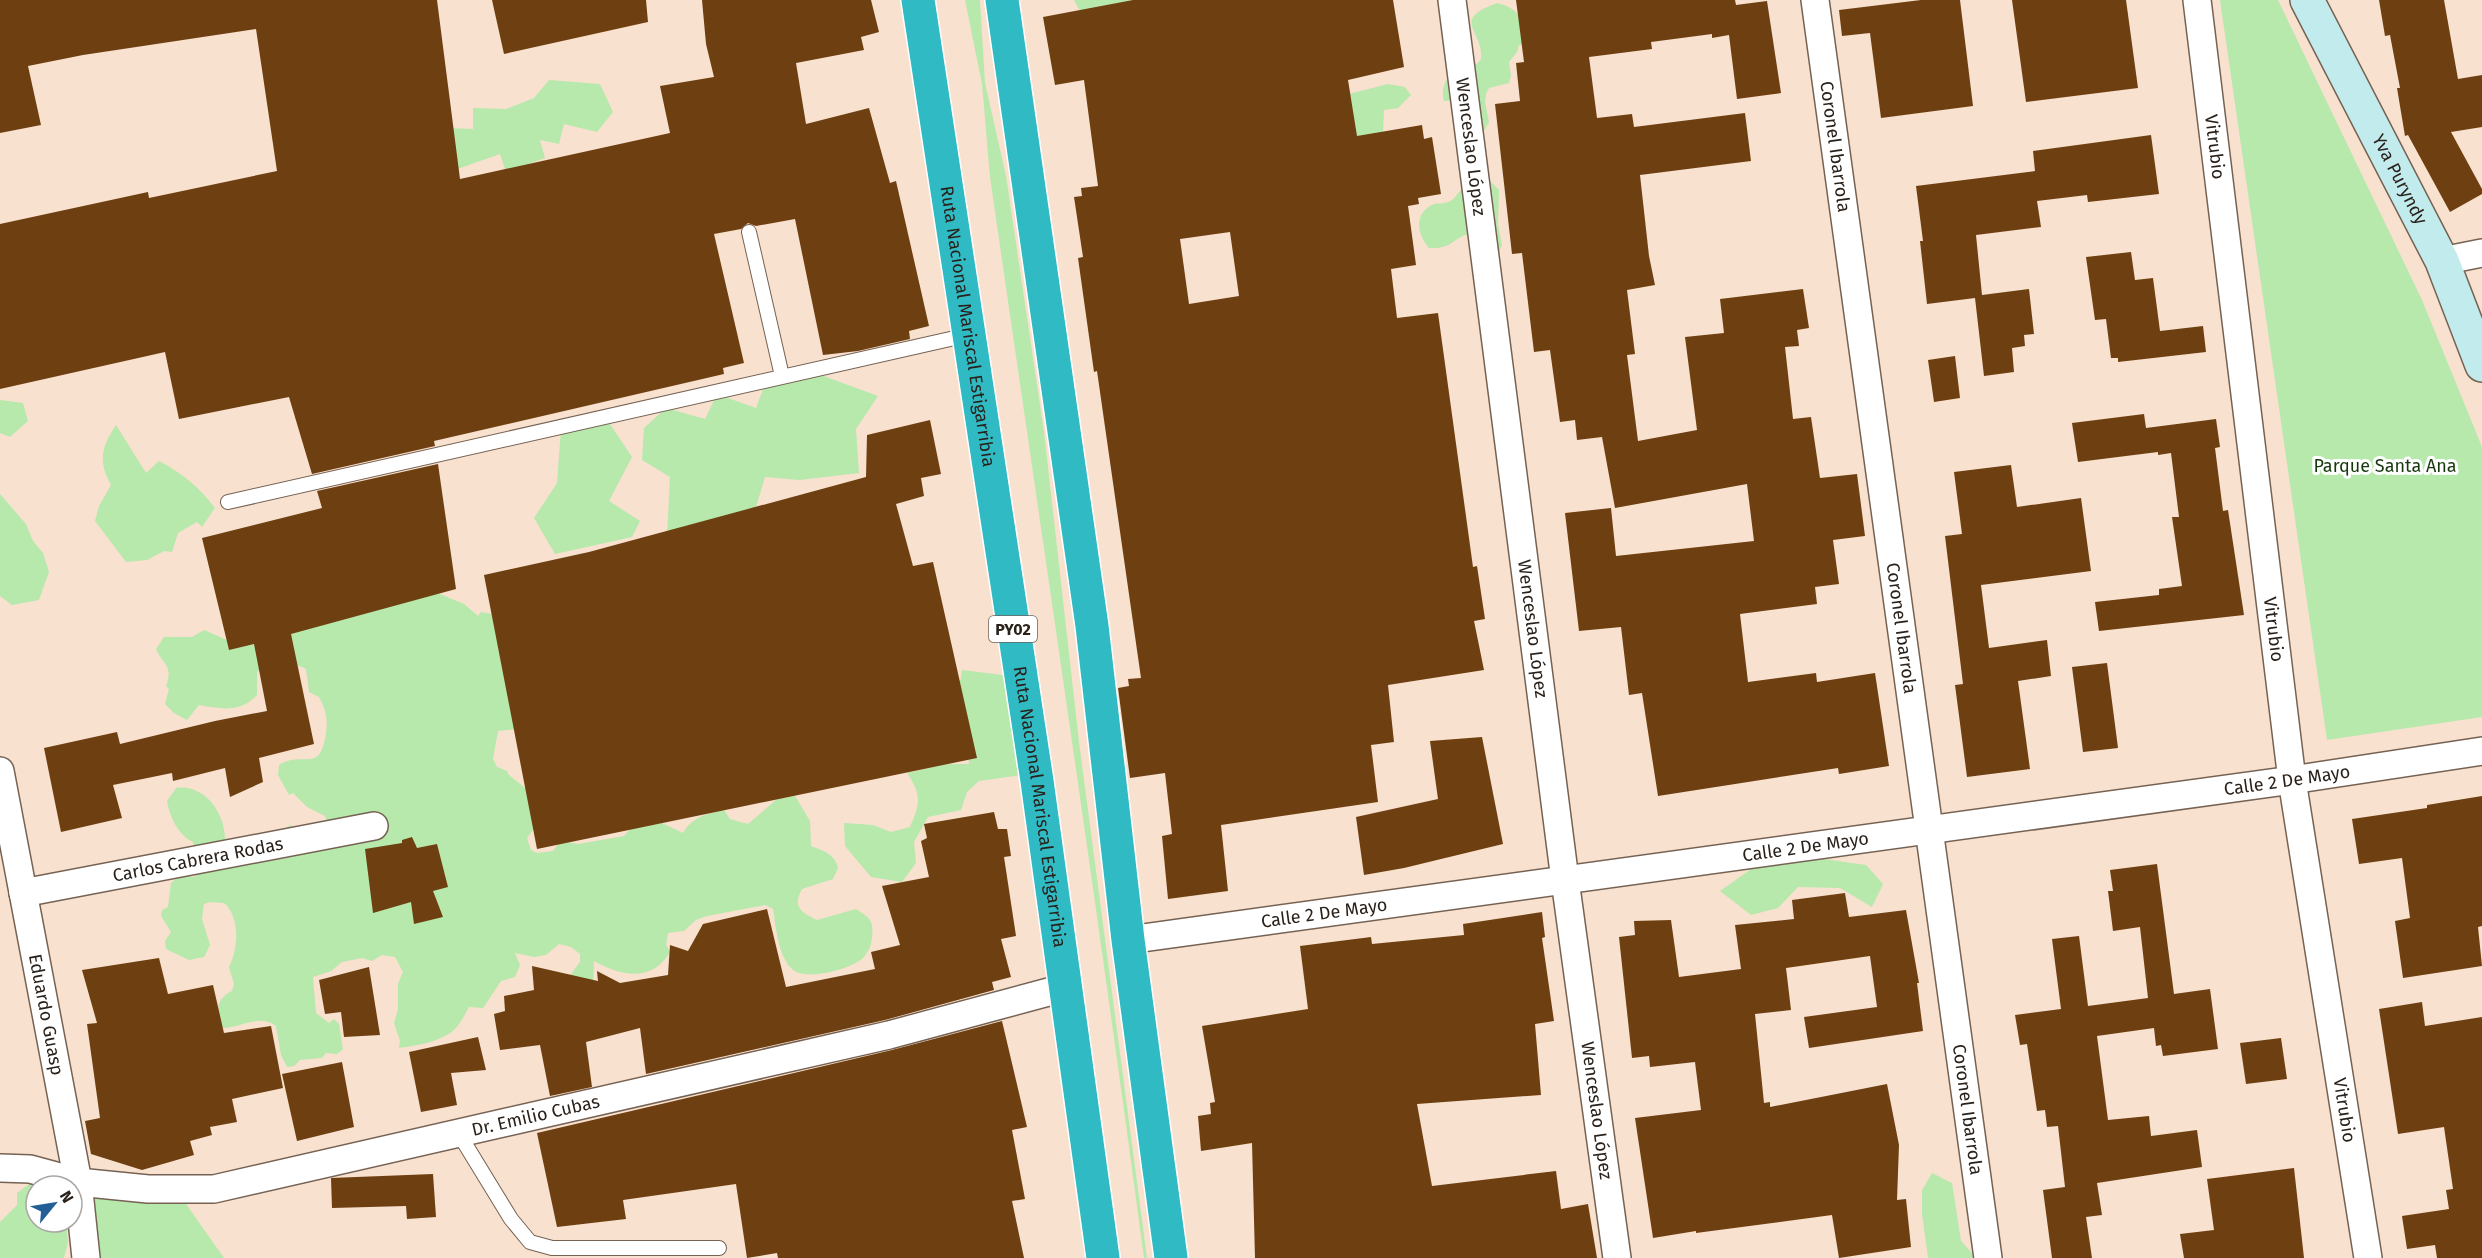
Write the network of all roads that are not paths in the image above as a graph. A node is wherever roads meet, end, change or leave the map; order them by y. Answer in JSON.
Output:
{"nodes":[{"id":1,"x":918,"y":0,"type":"edge"},
{"id":2,"x":1002,"y":0,"type":"edge"},
{"id":3,"x":1452,"y":0,"type":"edge"},
{"id":4,"x":1815,"y":0,"type":"edge"},
{"id":5,"x":2197,"y":0,"type":"edge"},
{"id":6,"x":2307,"y":0,"type":"edge"},
{"id":7,"x":749,"y":232,"type":"dead end"},
{"id":8,"x":2482,"y":253,"type":"edge"},
{"id":9,"x":2442,"y":261,"type":"junction"},
{"id":10,"x":968,"y":335,"type":"junction"},
{"id":11,"x":2482,"y":365,"type":"edge"},
{"id":12,"x":782,"y":376,"type":"junction"},
{"id":13,"x":228,"y":502,"type":"dead end"},
{"id":14,"x":2482,"y":751,"type":"edge"},
{"id":15,"x":0,"y":771,"type":"edge"},
{"id":16,"x":2292,"y":780,"type":"junction"},
{"id":17,"x":375,"y":826,"type":"dead end"},
{"id":18,"x":1931,"y":830,"type":"junction"},
{"id":19,"x":1566,"y":880,"type":"junction"},
{"id":20,"x":23,"y":893,"type":"junction"},
{"id":21,"x":1128,"y":940,"type":"junction"},
{"id":22,"x":1067,"y":987,"type":"junction"},
{"id":23,"x":459,"y":1134,"type":"junction"},
{"id":24,"x":0,"y":1168,"type":"edge"},
{"id":25,"x":48,"y":1174,"type":"edge"},
{"id":26,"x":76,"y":1174,"type":"edge"},
{"id":27,"x":84,"y":1183,"type":"edge"},
{"id":28,"x":83,"y":1234,"type":"edge"},
{"id":29,"x":719,"y":1248,"type":"dead end"},
{"id":30,"x":86,"y":1258,"type":"edge"},
{"id":31,"x":1103,"y":1258,"type":"edge"},
{"id":32,"x":1171,"y":1258,"type":"edge"},
{"id":33,"x":1617,"y":1258,"type":"edge"},
{"id":34,"x":1988,"y":1258,"type":"edge"},
{"id":35,"x":2368,"y":1258,"type":"edge"}],
"edges":[{"from":1,"to":10,"type":"highway","name":"Ruta Nacional Mariscal Estigarribia","number":"PY02"},
{"from":2,"to":21,"type":"highway"},
{"from":3,"to":19,"type":"street","name":"Wenceslao López"},
{"from":4,"to":18,"type":"street","name":"Coronel Ibarrola"},
{"from":5,"to":16,"type":"street","name":"Vitrubio"},
{"from":6,"to":9,"type":"main road","name":"Yva Puryndy"},
{"from":7,"to":12,"type":"lane"},
{"from":8,"to":9,"type":"street"},
{"from":9,"to":11,"type":"main road","name":"Yva Puryndy"},
{"from":10,"to":12,"type":"lane"},
{"from":10,"to":22,"type":"highway","name":"Ruta Nacional Mariscal Estigarribia","number":"PY02"},
{"from":12,"to":13,"type":"lane"},
{"from":14,"to":16,"type":"street","name":"Calle 2 De Mayo"},
{"from":15,"to":20,"type":"street","name":"Eduardo Guasp"},
{"from":16,"to":18,"type":"street","name":"Calle 2 De Mayo"},
{"from":16,"to":35,"type":"street","name":"Vitrubio"},
{"from":17,"to":20,"type":"street","name":"Carlos Cabrera Rodas"},
{"from":18,"to":19,"type":"street","name":"Calle 2 De Mayo"},
{"from":18,"to":34,"type":"street","name":"Coronel Ibarrola"},
{"from":19,"to":21,"type":"street","name":"Calle 2 De Mayo"},
{"from":19,"to":33,"type":"street","name":"Wenceslao López"},
{"from":20,"to":26,"type":"street","name":"Eduardo Guasp"},
{"from":21,"to":32,"type":"highway"},
{"from":22,"to":23,"type":"street","name":"Dr. Emilio Cubas"},
{"from":22,"to":31,"type":"highway","name":"Ruta Nacional Mariscal Estigarribia","number":"PY02"},
{"from":23,"to":27,"type":"street","name":"Dr. Emilio Cubas"},
{"from":23,"to":29,"type":"lane"},
{"from":24,"to":25,"type":"street","name":"Dr. Emilio Cubas"},
{"from":28,"to":30,"type":"street","name":"Eduardo Guasp"}]}
